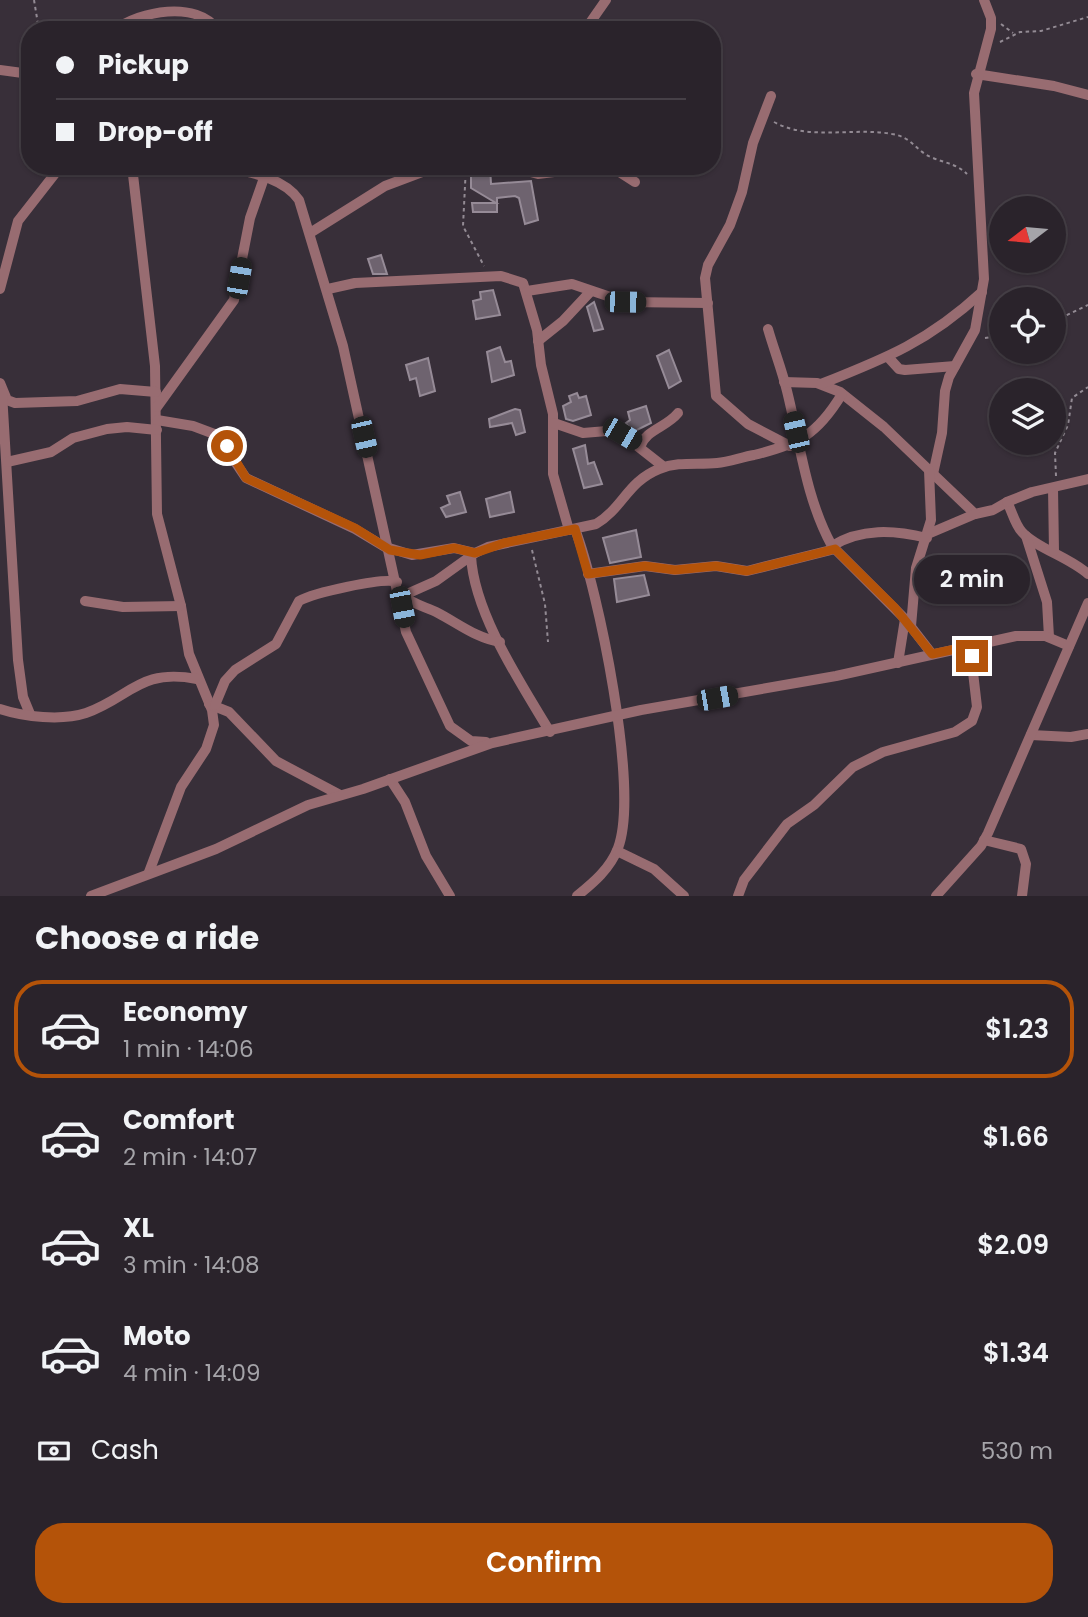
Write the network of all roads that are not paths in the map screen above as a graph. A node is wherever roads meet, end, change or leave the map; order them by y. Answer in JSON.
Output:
{"nodes":[{"id":1,"x":590,"y":0,"type":"edge"},
{"id":2,"x":984,"y":0,"type":"edge"},
{"id":3,"x":603,"y":5,"type":"edge"},
{"id":4,"x":129,"y":21,"type":"edge"},
{"id":5,"x":208,"y":21,"type":"edge"},
{"id":6,"x":591,"y":21,"type":"edge"},
{"id":7,"x":0,"y":70,"type":"edge"},
{"id":8,"x":21,"y":73,"type":"edge"},
{"id":9,"x":976,"y":74,"type":"junction"},
{"id":10,"x":1088,"y":95,"type":"edge"},
{"id":11,"x":771,"y":96,"type":"dead end"},
{"id":12,"x":54,"y":175,"type":"edge"},
{"id":13,"x":133,"y":175,"type":"edge"},
{"id":14,"x":255,"y":175,"type":"edge"},
{"id":15,"x":414,"y":175,"type":"edge"},
{"id":16,"x":624,"y":175,"type":"edge"},
{"id":17,"x":264,"y":178,"type":"junction"},
{"id":18,"x":635,"y":182,"type":"dead end"},
{"id":19,"x":310,"y":233,"type":"junction"},
{"id":20,"x":0,"y":289,"type":"edge"},
{"id":21,"x":328,"y":289,"type":"junction"},
{"id":22,"x":527,"y":291,"type":"junction"},
{"id":23,"x":591,"y":291,"type":"junction"},
{"id":24,"x":982,"y":292,"type":"junction"},
{"id":25,"x":708,"y":303,"type":"junction"},
{"id":26,"x":768,"y":329,"type":"dead end"},
{"id":27,"x":538,"y":341,"type":"junction"},
{"id":28,"x":888,"y":358,"type":"junction"},
{"id":29,"x":955,"y":366,"type":"junction"},
{"id":30,"x":784,"y":382,"type":"junction"},
{"id":31,"x":821,"y":384,"type":"junction"},
{"id":32,"x":1,"y":388,"type":"edge"},
{"id":33,"x":156,"y":392,"type":"junction"},
{"id":34,"x":842,"y":394,"type":"junction"},
{"id":35,"x":157,"y":407,"type":"junction"},
{"id":36,"x":678,"y":413,"type":"dead end"},
{"id":37,"x":554,"y":423,"type":"junction"},
{"id":38,"x":157,"y":425,"type":"junction"},
{"id":39,"x":794,"y":444,"type":"junction"},
{"id":40,"x":3,"y":446,"type":"edge"},
{"id":41,"x":640,"y":447,"type":"junction"},
{"id":42,"x":7,"y":462,"type":"junction"},
{"id":43,"x":664,"y":467,"type":"junction"},
{"id":44,"x":931,"y":472,"type":"junction"},
{"id":45,"x":1088,"y":479,"type":"edge"},
{"id":46,"x":1055,"y":488,"type":"junction"},
{"id":47,"x":1007,"y":502,"type":"junction"},
{"id":48,"x":975,"y":514,"type":"junction"},
{"id":49,"x":572,"y":530,"type":"junction"},
{"id":50,"x":927,"y":536,"type":"junction"},
{"id":51,"x":1026,"y":536,"type":"junction"},
{"id":52,"x":834,"y":547,"type":"junction"},
{"id":53,"x":389,"y":549,"type":"junction"},
{"id":54,"x":1054,"y":551,"type":"junction"},
{"id":55,"x":473,"y":554,"type":"junction"},
{"id":56,"x":588,"y":574,"type":"junction"},
{"id":57,"x":1088,"y":574,"type":"edge"},
{"id":58,"x":397,"y":582,"type":"junction"},
{"id":59,"x":401,"y":596,"type":"junction"},
{"id":60,"x":85,"y":601,"type":"dead end"},
{"id":61,"x":1088,"y":603,"type":"edge"},
{"id":62,"x":181,"y":606,"type":"junction"},
{"id":63,"x":908,"y":623,"type":"junction"},
{"id":64,"x":1076,"y":632,"type":"junction"},
{"id":65,"x":1088,"y":632,"type":"edge"},
{"id":66,"x":1049,"y":637,"type":"junction"},
{"id":67,"x":500,"y":642,"type":"junction"},
{"id":68,"x":970,"y":646,"type":"junction"},
{"id":69,"x":1069,"y":646,"type":"junction"},
{"id":70,"x":932,"y":654,"type":"junction"},
{"id":71,"x":898,"y":663,"type":"junction"},
{"id":72,"x":197,"y":679,"type":"junction"},
{"id":73,"x":212,"y":705,"type":"junction"},
{"id":74,"x":0,"y":709,"type":"edge"},
{"id":75,"x":30,"y":715,"type":"junction"},
{"id":76,"x":616,"y":716,"type":"junction"},
{"id":77,"x":550,"y":732,"type":"junction"},
{"id":78,"x":1088,"y":734,"type":"edge"},
{"id":79,"x":1031,"y":735,"type":"junction"},
{"id":80,"x":492,"y":743,"type":"junction"},
{"id":81,"x":390,"y":779,"type":"junction"},
{"id":82,"x":340,"y":795,"type":"junction"},
{"id":83,"x":984,"y":840,"type":"junction"},
{"id":84,"x":617,"y":851,"type":"junction"},
{"id":85,"x":149,"y":872,"type":"junction"},
{"id":86,"x":91,"y":896,"type":"edge"},
{"id":87,"x":450,"y":896,"type":"edge"},
{"id":88,"x":577,"y":896,"type":"edge"},
{"id":89,"x":684,"y":896,"type":"edge"},
{"id":90,"x":738,"y":896,"type":"edge"},
{"id":91,"x":936,"y":896,"type":"edge"},
{"id":92,"x":1021,"y":896,"type":"edge"}],
"edges":[{"from":1,"to":3,"type":"street"},
{"from":2,"to":9,"type":"street"},
{"from":3,"to":6,"type":"street"},
{"from":4,"to":5,"type":"street"},
{"from":7,"to":8,"type":"street"},
{"from":9,"to":10,"type":"street"},
{"from":9,"to":24,"type":"street"},
{"from":11,"to":25,"type":"street"},
{"from":12,"to":20,"type":"street"},
{"from":13,"to":33,"type":"street"},
{"from":14,"to":17,"type":"street"},
{"from":15,"to":19,"type":"street"},
{"from":16,"to":18,"type":"street"},
{"from":17,"to":19,"type":"street"},
{"from":17,"to":35,"type":"street"},
{"from":19,"to":21,"type":"street"},
{"from":21,"to":22,"type":"street"},
{"from":21,"to":53,"type":"street"},
{"from":22,"to":23,"type":"street"},
{"from":22,"to":27,"type":"street"},
{"from":23,"to":25,"type":"street"},
{"from":23,"to":27,"type":"street"},
{"from":24,"to":28,"type":"street"},
{"from":24,"to":29,"type":"street"},
{"from":25,"to":39,"type":"street"},
{"from":26,"to":30,"type":"street"},
{"from":27,"to":37,"type":"street"},
{"from":28,"to":29,"type":"street"},
{"from":28,"to":31,"type":"street"},
{"from":29,"to":44,"type":"street"},
{"from":30,"to":31,"type":"street"},
{"from":30,"to":39,"type":"street"},
{"from":31,"to":34,"type":"street"},
{"from":32,"to":33,"type":"street"},
{"from":32,"to":40,"type":"street"},
{"from":33,"to":35,"type":"street"},
{"from":34,"to":39,"type":"street"},
{"from":34,"to":44,"type":"street"},
{"from":35,"to":38,"type":"street"},
{"from":36,"to":41,"type":"street"},
{"from":37,"to":41,"type":"street"},
{"from":37,"to":49,"type":"street"},
{"from":38,"to":42,"type":"street"},
{"from":38,"to":53,"type":"street"},
{"from":38,"to":62,"type":"street"},
{"from":39,"to":43,"type":"street"},
{"from":39,"to":52,"type":"street"},
{"from":40,"to":42,"type":"street"},
{"from":41,"to":43,"type":"street"},
{"from":42,"to":75,"type":"street"},
{"from":43,"to":49,"type":"street"},
{"from":44,"to":48,"type":"street"},
{"from":44,"to":50,"type":"street"},
{"from":45,"to":46,"type":"street"},
{"from":46,"to":47,"type":"street"},
{"from":46,"to":54,"type":"street"},
{"from":47,"to":48,"type":"street"},
{"from":47,"to":51,"type":"street"},
{"from":48,"to":50,"type":"street"},
{"from":49,"to":55,"type":"street"},
{"from":49,"to":56,"type":"street"},
{"from":50,"to":52,"type":"street"},
{"from":50,"to":63,"type":"street"},
{"from":51,"to":54,"type":"street"},
{"from":51,"to":66,"type":"street"},
{"from":52,"to":56,"type":"street"},
{"from":52,"to":63,"type":"street"},
{"from":53,"to":55,"type":"street"},
{"from":53,"to":58,"type":"street"},
{"from":54,"to":57,"type":"street"},
{"from":55,"to":59,"type":"street"},
{"from":55,"to":67,"type":"street"},
{"from":56,"to":76,"type":"street"},
{"from":58,"to":59,"type":"street"},
{"from":58,"to":73,"type":"street"},
{"from":59,"to":67,"type":"street"},
{"from":59,"to":80,"type":"street"},
{"from":60,"to":62,"type":"street"},
{"from":61,"to":64,"type":"street"},
{"from":62,"to":72,"type":"street"},
{"from":63,"to":70,"type":"street"},
{"from":63,"to":71,"type":"street"},
{"from":64,"to":65,"type":"street"},
{"from":64,"to":69,"type":"street"},
{"from":66,"to":68,"type":"street"},
{"from":66,"to":69,"type":"street"},
{"from":67,"to":77,"type":"street"},
{"from":68,"to":70,"type":"street"},
{"from":68,"to":90,"type":"street"},
{"from":69,"to":79,"type":"street"},
{"from":70,"to":71,"type":"street"},
{"from":71,"to":76,"type":"street"},
{"from":72,"to":73,"type":"street"},
{"from":72,"to":75,"type":"street"},
{"from":73,"to":82,"type":"street"},
{"from":73,"to":85,"type":"street"},
{"from":74,"to":75,"type":"street"},
{"from":76,"to":77,"type":"street"},
{"from":76,"to":84,"type":"street"},
{"from":77,"to":80,"type":"street"},
{"from":78,"to":79,"type":"street"},
{"from":79,"to":83,"type":"street"},
{"from":80,"to":81,"type":"street"},
{"from":81,"to":82,"type":"street"},
{"from":81,"to":87,"type":"street"},
{"from":82,"to":85,"type":"street"},
{"from":83,"to":91,"type":"street"},
{"from":83,"to":92,"type":"street"},
{"from":84,"to":88,"type":"street"},
{"from":84,"to":89,"type":"street"},
{"from":85,"to":86,"type":"street"}]}
